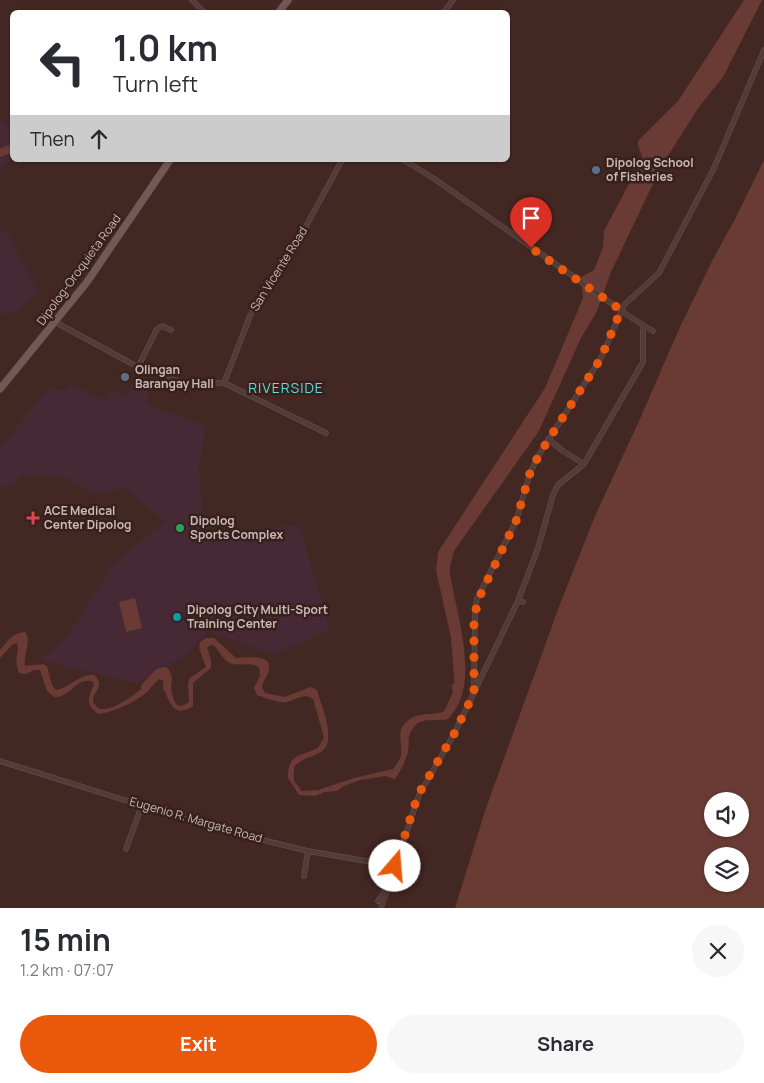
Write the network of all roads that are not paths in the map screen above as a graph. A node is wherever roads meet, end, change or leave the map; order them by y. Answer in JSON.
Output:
{"nodes":[{"id":1,"x":192,"y":0,"type":"edge"},
{"id":2,"x":202,"y":10,"type":"edge"},
{"id":3,"x":764,"y":50,"type":"edge"},
{"id":4,"x":169,"y":162,"type":"edge"},
{"id":5,"x":341,"y":162,"type":"edge"},
{"id":6,"x":407,"y":162,"type":"edge"},
{"id":7,"x":621,"y":310,"type":"junction"},
{"id":8,"x":55,"y":322,"type":"junction"},
{"id":9,"x":643,"y":325,"type":"junction"},
{"id":10,"x":170,"y":330,"type":"dead end"},
{"id":11,"x":653,"y":331,"type":"dead end"},
{"id":12,"x":138,"y":366,"type":"junction"},
{"id":13,"x":224,"y":382,"type":"junction"},
{"id":14,"x":0,"y":389,"type":"edge"},
{"id":15,"x":326,"y":433,"type":"dead end"},
{"id":16,"x":548,"y":439,"type":"junction"},
{"id":17,"x":584,"y":464,"type":"junction"},
{"id":18,"x":474,"y":693,"type":"junction"},
{"id":19,"x":0,"y":761,"type":"edge"},
{"id":20,"x":142,"y":805,"type":"junction"},
{"id":21,"x":126,"y":850,"type":"dead end"},
{"id":22,"x":308,"y":850,"type":"junction"},
{"id":23,"x":395,"y":866,"type":"junction"},
{"id":24,"x":304,"y":876,"type":"dead end"},
{"id":25,"x":388,"y":886,"type":"junction"},
{"id":26,"x":378,"y":901,"type":"dead end"},
{"id":27,"x":381,"y":908,"type":"edge"}],
"edges":[{"from":1,"to":2,"type":"street"},
{"from":3,"to":7,"type":"street"},
{"from":4,"to":8,"type":"main road","name":"Dipolog-Oroquieta Road"},
{"from":5,"to":13,"type":"street","name":"San Vicente Road"},
{"from":6,"to":7,"type":"street"},
{"from":7,"to":9,"type":"street"},
{"from":7,"to":16,"type":"street"},
{"from":8,"to":12,"type":"street"},
{"from":8,"to":14,"type":"main road","name":"Dipolog-Oroquieta Road"},
{"from":9,"to":11,"type":"street"},
{"from":9,"to":17,"type":"street"},
{"from":10,"to":12,"type":"street"},
{"from":12,"to":13,"type":"street"},
{"from":13,"to":15,"type":"street"},
{"from":16,"to":17,"type":"street"},
{"from":16,"to":18,"type":"street"},
{"from":17,"to":18,"type":"street"},
{"from":18,"to":23,"type":"street"},
{"from":19,"to":20,"type":"street","name":"Eugenio R. Margate Road"},
{"from":20,"to":21,"type":"street"},
{"from":20,"to":22,"type":"street","name":"Eugenio R. Margate Road"},
{"from":22,"to":23,"type":"street","name":"Eugenio R. Margate Road"},
{"from":22,"to":24,"type":"street"},
{"from":23,"to":25,"type":"street"},
{"from":25,"to":26,"type":"street"},
{"from":25,"to":27,"type":"street"}]}
